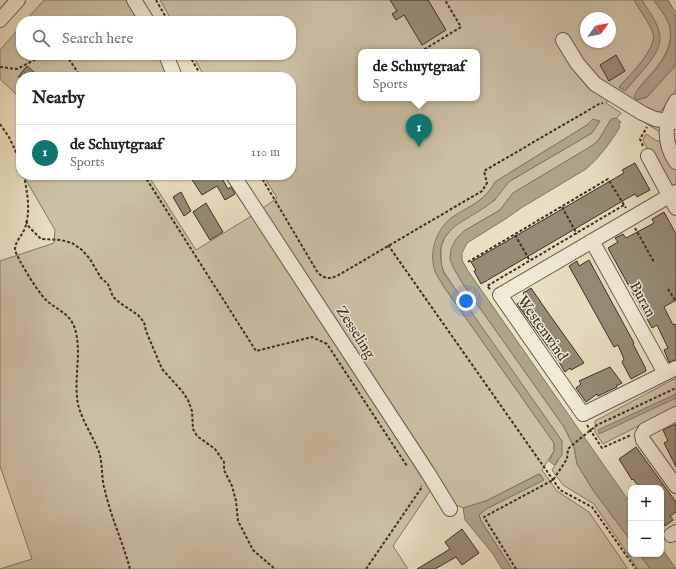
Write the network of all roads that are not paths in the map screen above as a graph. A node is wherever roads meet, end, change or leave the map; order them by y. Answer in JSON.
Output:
{"nodes":[{"id":1,"x":18,"y":0,"type":"edge"},
{"id":2,"x":134,"y":0,"type":"edge"},
{"id":3,"x":144,"y":16,"type":"edge"},
{"id":4,"x":0,"y":20,"type":"edge"},
{"id":5,"x":563,"y":40,"type":"dead end"},
{"id":6,"x":168,"y":60,"type":"edge"},
{"id":7,"x":173,"y":72,"type":"edge"},
{"id":8,"x":676,"y":101,"type":"edge"},
{"id":9,"x":672,"y":121,"type":"edge"},
{"id":10,"x":648,"y":156,"type":"road end"},
{"id":11,"x":676,"y":162,"type":"edge"},
{"id":12,"x":236,"y":180,"type":"edge"},
{"id":13,"x":674,"y":199,"type":"edge"},
{"id":14,"x":588,"y":244,"type":"junction"},
{"id":15,"x":670,"y":371,"type":"edge"},
{"id":16,"x":676,"y":414,"type":"edge"},
{"id":17,"x":676,"y":486,"type":"edge"},
{"id":18,"x":450,"y":509,"type":"dead end"}],
"edges":[{"from":1,"to":4,"type":"street"},
{"from":2,"to":3,"type":"street"},
{"from":5,"to":9,"type":"street"},
{"from":6,"to":7,"type":"street"},
{"from":8,"to":9,"type":"street"},
{"from":9,"to":11,"type":"street"},
{"from":10,"to":13,"type":"street"},
{"from":12,"to":18,"type":"street","name":"Zesseling"},
{"from":13,"to":14,"type":"street","name":"Westenwind"},
{"from":14,"to":15,"type":"street","name":"Buran"},
{"from":14,"to":15,"type":"street","name":"Westenwind"},
{"from":16,"to":17,"type":"street"}]}
